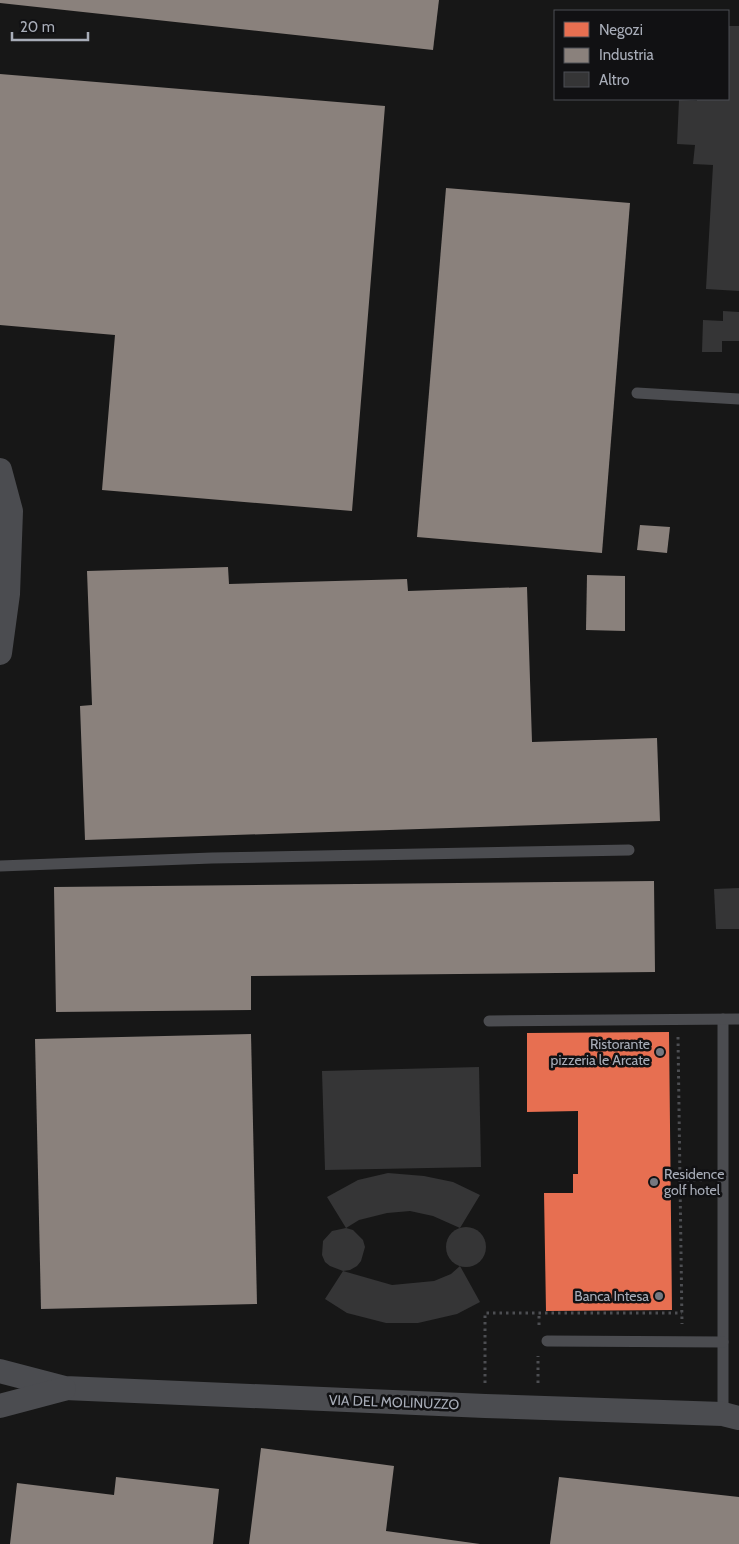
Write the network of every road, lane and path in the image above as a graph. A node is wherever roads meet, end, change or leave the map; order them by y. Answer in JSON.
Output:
{"nodes":[{"id":1,"x":637,"y":393,"type":"dead end"},
{"id":2,"x":739,"y":399,"type":"edge"},
{"id":3,"x":0,"y":470,"type":"edge"},
{"id":4,"x":0,"y":654,"type":"edge"},
{"id":5,"x":629,"y":850,"type":"dead end"},
{"id":6,"x":0,"y":866,"type":"edge"},
{"id":7,"x":677,"y":1019,"type":"junction"},
{"id":8,"x":723,"y":1019,"type":"junction"},
{"id":9,"x":739,"y":1019,"type":"edge"},
{"id":10,"x":489,"y":1021,"type":"dead end"},
{"id":11,"x":539,"y":1313,"type":"dead end"},
{"id":12,"x":538,"y":1332,"type":"dead end"},
{"id":13,"x":682,"y":1342,"type":"junction"},
{"id":14,"x":723,"y":1342,"type":"junction"},
{"id":15,"x":542,"y":1346,"type":"joint"},
{"id":16,"x":0,"y":1371,"type":"edge"},
{"id":17,"x":65,"y":1388,"type":"junction"},
{"id":18,"x":0,"y":1406,"type":"edge"},
{"id":19,"x":538,"y":1408,"type":"junction"},
{"id":20,"x":734,"y":1412,"type":"edge"}],
"edges":[{"from":1,"to":2,"type":"lane"},
{"from":3,"to":4,"type":"street"},
{"from":5,"to":6,"type":"lane"},
{"from":7,"to":8,"type":"lane"},
{"from":7,"to":10,"type":"lane"},
{"from":7,"to":13,"type":"path"},
{"from":8,"to":9,"type":"lane"},
{"from":8,"to":14,"type":"lane"},
{"from":11,"to":12,"type":"path"},
{"from":13,"to":14,"type":"lane"},
{"from":13,"to":15,"type":"lane"},
{"from":14,"to":20,"type":"lane"},
{"from":15,"to":19,"type":"path"},
{"from":16,"to":17,"type":"street","name":"VIA DEL MOLINUZZO"},
{"from":17,"to":18,"type":"street","name":"VIA DEL MOLINUZZO"},
{"from":17,"to":19,"type":"street","name":"VIA DEL MOLINUZZO"},
{"from":19,"to":20,"type":"street","name":"VIA DEL MOLINUZZO"}]}
